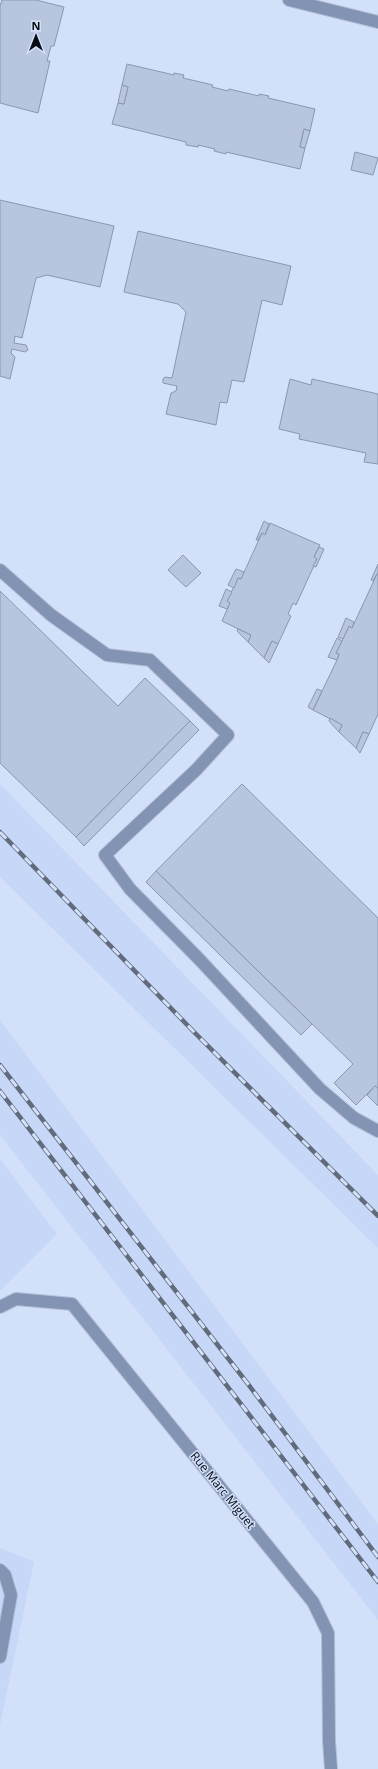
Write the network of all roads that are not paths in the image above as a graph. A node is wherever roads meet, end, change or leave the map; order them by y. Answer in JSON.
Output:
{"nodes":[{"id":1,"x":289,"y":0,"type":"edge"},
{"id":2,"x":378,"y":22,"type":"edge"},
{"id":3,"x":0,"y":570,"type":"edge"},
{"id":4,"x":378,"y":1131,"type":"edge"},
{"id":5,"x":0,"y":1307,"type":"edge"},
{"id":6,"x":0,"y":1570,"type":"edge"},
{"id":7,"x":0,"y":1656,"type":"edge"},
{"id":8,"x":331,"y":1769,"type":"edge"}],
"edges":[{"from":1,"to":2,"type":"street"},
{"from":3,"to":4,"type":"street"},
{"from":5,"to":8,"type":"street","name":"Rue Marc Miguet"},
{"from":6,"to":7,"type":"street"}]}
